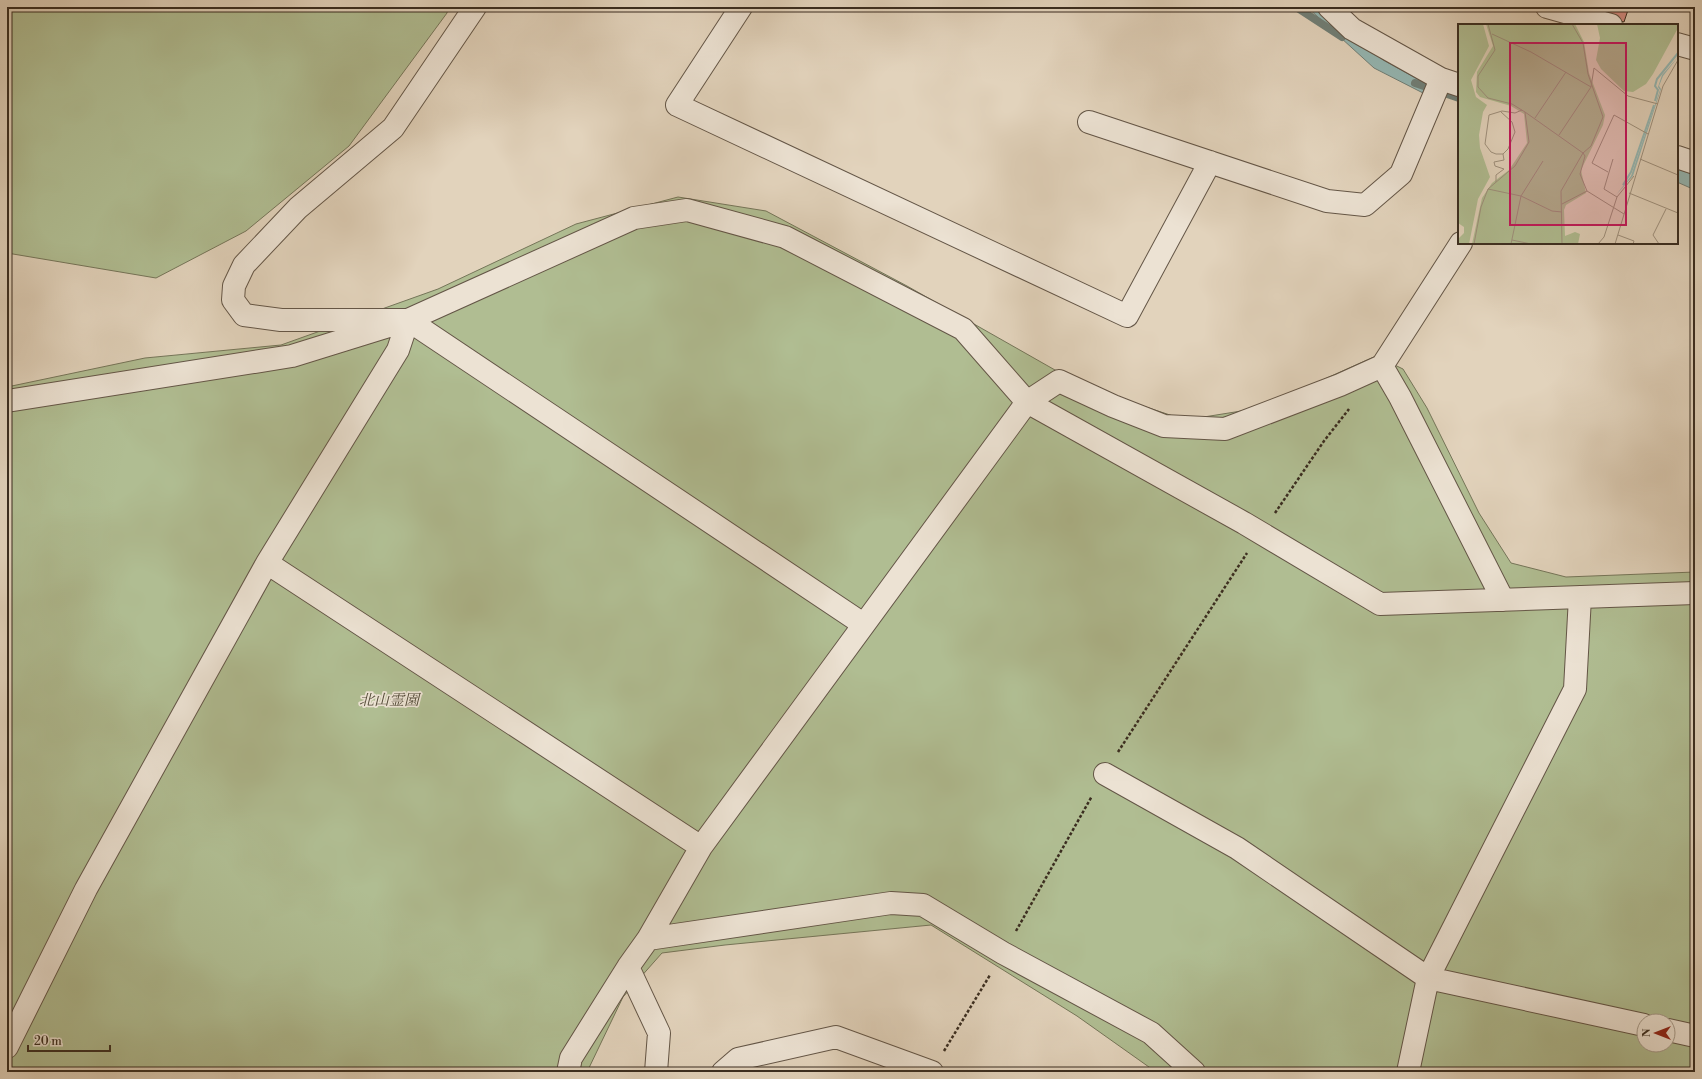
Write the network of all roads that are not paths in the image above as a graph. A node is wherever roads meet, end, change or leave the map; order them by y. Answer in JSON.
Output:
{"nodes":[{"id":1,"x":475,"y":7,"type":"edge"},
{"id":2,"x":741,"y":7,"type":"edge"},
{"id":3,"x":1329,"y":7,"type":"edge"},
{"id":4,"x":1547,"y":7,"type":"edge"},
{"id":5,"x":1599,"y":23,"type":"edge"},
{"id":6,"x":1678,"y":44,"type":"edge"},
{"id":7,"x":1695,"y":49,"type":"edge"},
{"id":8,"x":1450,"y":82,"type":"edge"},
{"id":9,"x":1089,"y":122,"type":"dead end"},
{"id":10,"x":1678,"y":157,"type":"edge"},
{"id":11,"x":1210,"y":162,"type":"junction"},
{"id":12,"x":1695,"y":163,"type":"edge"},
{"id":13,"x":1459,"y":244,"type":"edge"},
{"id":14,"x":408,"y":320,"type":"junction"},
{"id":15,"x":1382,"y":366,"type":"junction"},
{"id":16,"x":7,"y":401,"type":"edge"},
{"id":17,"x":1028,"y":402,"type":"junction"},
{"id":18,"x":267,"y":563,"type":"junction"},
{"id":19,"x":1695,"y":593,"type":"edge"},
{"id":20,"x":1580,"y":597,"type":"junction"},
{"id":21,"x":1503,"y":600,"type":"junction"},
{"id":22,"x":863,"y":624,"type":"junction"},
{"id":23,"x":1105,"y":774,"type":"road end"},
{"id":24,"x":701,"y":847,"type":"junction"},
{"id":25,"x":648,"y":939,"type":"junction"},
{"id":26,"x":628,"y":967,"type":"junction"},
{"id":27,"x":1428,"y":978,"type":"junction"},
{"id":28,"x":1636,"y":1023,"type":"edge"},
{"id":29,"x":1676,"y":1032,"type":"edge"},
{"id":30,"x":1695,"y":1036,"type":"edge"},
{"id":31,"x":7,"y":1047,"type":"edge"},
{"id":32,"x":568,"y":1072,"type":"edge"},
{"id":33,"x":656,"y":1072,"type":"edge"},
{"id":34,"x":723,"y":1072,"type":"edge"},
{"id":35,"x":932,"y":1072,"type":"edge"},
{"id":36,"x":1194,"y":1072,"type":"edge"},
{"id":37,"x":1408,"y":1072,"type":"edge"}],
"edges":[{"from":1,"to":14,"type":"street"},
{"from":2,"to":11,"type":"street"},
{"from":3,"to":8,"type":"street"},
{"from":4,"to":5,"type":"street"},
{"from":6,"to":7,"type":"street"},
{"from":8,"to":11,"type":"street"},
{"from":9,"to":11,"type":"street"},
{"from":10,"to":12,"type":"street"},
{"from":13,"to":15,"type":"street"},
{"from":14,"to":16,"type":"street"},
{"from":14,"to":17,"type":"street"},
{"from":14,"to":18,"type":"street"},
{"from":14,"to":22,"type":"street"},
{"from":15,"to":17,"type":"street"},
{"from":15,"to":21,"type":"street"},
{"from":17,"to":21,"type":"street"},
{"from":17,"to":22,"type":"street"},
{"from":18,"to":24,"type":"street"},
{"from":18,"to":31,"type":"street"},
{"from":19,"to":20,"type":"street"},
{"from":20,"to":21,"type":"street"},
{"from":20,"to":27,"type":"street"},
{"from":22,"to":24,"type":"street"},
{"from":23,"to":27,"type":"street"},
{"from":24,"to":25,"type":"street"},
{"from":25,"to":26,"type":"street"},
{"from":25,"to":36,"type":"street"},
{"from":26,"to":32,"type":"street"},
{"from":26,"to":33,"type":"street"},
{"from":27,"to":28,"type":"street"},
{"from":27,"to":37,"type":"street"},
{"from":29,"to":30,"type":"street"},
{"from":34,"to":35,"type":"street"}]}
